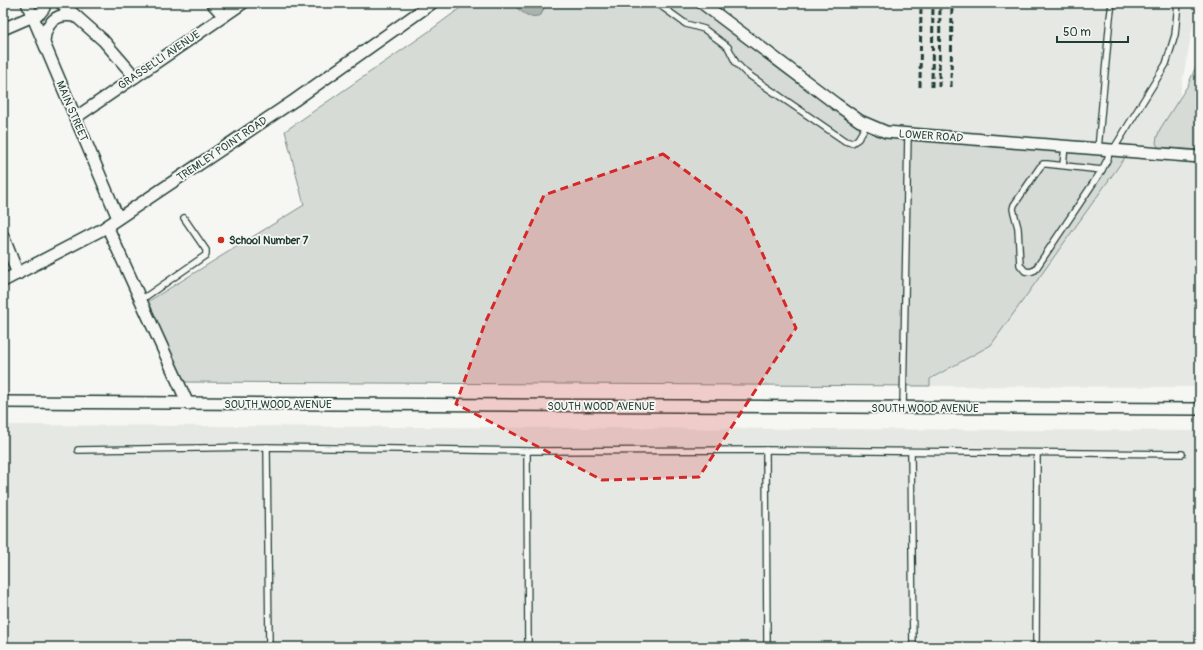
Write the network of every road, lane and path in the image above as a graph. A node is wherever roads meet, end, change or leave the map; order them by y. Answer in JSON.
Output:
{"nodes":[{"id":1,"x":44,"y":3,"type":"edge"},
{"id":2,"x":61,"y":3,"type":"edge"},
{"id":3,"x":212,"y":3,"type":"edge"},
{"id":4,"x":243,"y":3,"type":"edge"},
{"id":5,"x":432,"y":3,"type":"edge"},
{"id":6,"x":657,"y":3,"type":"edge"},
{"id":7,"x":702,"y":3,"type":"edge"},
{"id":8,"x":1112,"y":3,"type":"edge"},
{"id":9,"x":1178,"y":3,"type":"edge"},
{"id":10,"x":31,"y":8,"type":"edge"},
{"id":11,"x":224,"y":16,"type":"junction"},
{"id":12,"x":77,"y":17,"type":"junction"},
{"id":13,"x":3,"y":28,"type":"edge"},
{"id":14,"x":44,"y":43,"type":"junction"},
{"id":15,"x":135,"y":77,"type":"junction"},
{"id":16,"x":75,"y":118,"type":"junction"},
{"id":17,"x":867,"y":124,"type":"junction"},
{"id":18,"x":908,"y":134,"type":"junction"},
{"id":19,"x":1065,"y":146,"type":"junction"},
{"id":20,"x":1107,"y":150,"type":"junction"},
{"id":21,"x":1200,"y":157,"type":"edge"},
{"id":22,"x":1063,"y":166,"type":"junction"},
{"id":23,"x":1102,"y":170,"type":"junction"},
{"id":24,"x":118,"y":218,"type":"junction"},
{"id":25,"x":184,"y":218,"type":"dead end"},
{"id":26,"x":107,"y":226,"type":"junction"},
{"id":27,"x":3,"y":236,"type":"edge"},
{"id":28,"x":18,"y":274,"type":"junction"},
{"id":29,"x":3,"y":281,"type":"edge"},
{"id":30,"x":141,"y":300,"type":"junction"},
{"id":31,"x":3,"y":402,"type":"edge"},
{"id":32,"x":188,"y":404,"type":"junction"},
{"id":33,"x":903,"y":408,"type":"junction"},
{"id":34,"x":1200,"y":409,"type":"edge"},
{"id":35,"x":267,"y":447,"type":"junction"},
{"id":36,"x":78,"y":450,"type":"dead end"},
{"id":37,"x":766,"y":450,"type":"junction"},
{"id":38,"x":527,"y":451,"type":"junction"},
{"id":39,"x":911,"y":452,"type":"junction"},
{"id":40,"x":1037,"y":454,"type":"junction"},
{"id":41,"x":1182,"y":454,"type":"dead end"},
{"id":42,"x":269,"y":647,"type":"edge"},
{"id":43,"x":528,"y":647,"type":"edge"},
{"id":44,"x":766,"y":647,"type":"edge"},
{"id":45,"x":913,"y":647,"type":"edge"},
{"id":46,"x":1036,"y":647,"type":"edge"}],
"edges":[{"from":1,"to":10,"type":"street"},
{"from":2,"to":12,"type":"street"},
{"from":3,"to":11,"type":"street"},
{"from":4,"to":11,"type":"street","name":"GRASSELLI AVENUE"},
{"from":5,"to":24,"type":"street","name":"TREMLEY POINT ROAD"},
{"from":6,"to":17,"type":"lane"},
{"from":7,"to":17,"type":"street","name":"LOWER ROAD"},
{"from":8,"to":20,"type":"lane"},
{"from":9,"to":20,"type":"lane"},
{"from":10,"to":13,"type":"street"},
{"from":10,"to":14,"type":"street","name":"MAIN STREET"},
{"from":11,"to":15,"type":"street","name":"GRASSELLI AVENUE"},
{"from":12,"to":14,"type":"street"},
{"from":12,"to":15,"type":"street"},
{"from":14,"to":16,"type":"street","name":"MAIN STREET"},
{"from":15,"to":16,"type":"street","name":"GRASSELLI AVENUE"},
{"from":16,"to":24,"type":"street","name":"MAIN STREET"},
{"from":17,"to":18,"type":"street","name":"LOWER ROAD"},
{"from":18,"to":19,"type":"street","name":"LOWER ROAD"},
{"from":18,"to":33,"type":"lane"},
{"from":19,"to":20,"type":"street","name":"LOWER ROAD"},
{"from":19,"to":22,"type":"lane"},
{"from":20,"to":21,"type":"street","name":"LOWER ROAD"},
{"from":20,"to":23,"type":"lane"},
{"from":22,"to":23,"type":"lane"},
{"from":22,"to":23,"type":"lane"},
{"from":24,"to":26,"type":"street","name":"TREMLEY POINT ROAD"},
{"from":25,"to":30,"type":"lane"},
{"from":26,"to":28,"type":"street","name":"TREMLEY POINT ROAD"},
{"from":26,"to":30,"type":"street"},
{"from":27,"to":28,"type":"street"},
{"from":28,"to":29,"type":"street","name":"TREMLEY POINT ROAD"},
{"from":30,"to":32,"type":"street"},
{"from":31,"to":32,"type":"street","name":"SOUTH WOOD AVENUE"},
{"from":32,"to":33,"type":"street","name":"SOUTH WOOD AVENUE"},
{"from":33,"to":34,"type":"street","name":"SOUTH WOOD AVENUE"},
{"from":35,"to":36,"type":"lane"},
{"from":35,"to":38,"type":"lane"},
{"from":35,"to":42,"type":"lane"},
{"from":37,"to":38,"type":"lane"},
{"from":37,"to":39,"type":"lane"},
{"from":37,"to":44,"type":"lane"},
{"from":38,"to":43,"type":"lane"},
{"from":39,"to":40,"type":"lane"},
{"from":39,"to":45,"type":"lane"},
{"from":40,"to":41,"type":"lane"},
{"from":40,"to":46,"type":"lane"}]}
